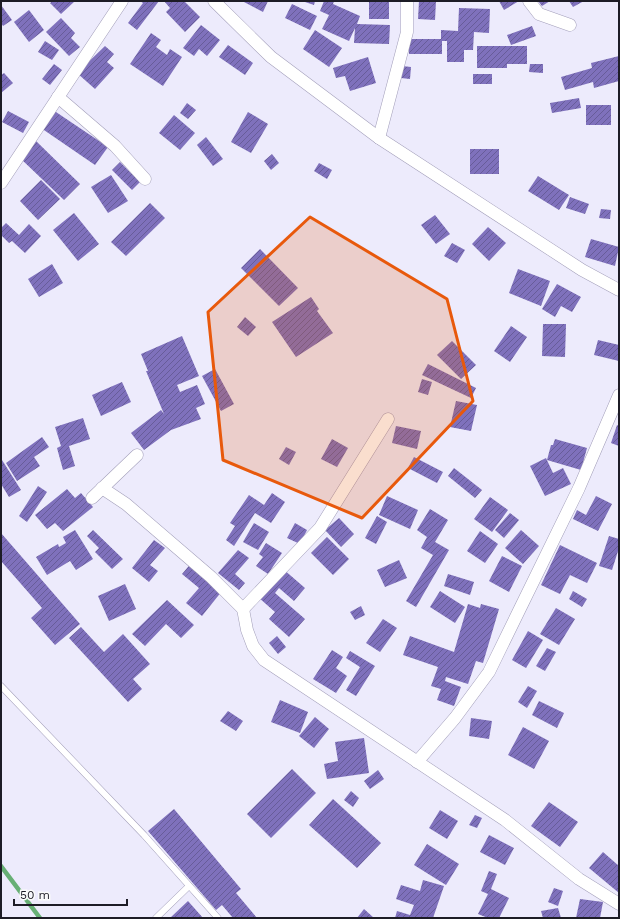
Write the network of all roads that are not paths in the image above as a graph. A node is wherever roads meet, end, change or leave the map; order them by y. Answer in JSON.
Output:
{"nodes":[{"id":1,"x":122,"y":1,"type":"edge"},
{"id":2,"x":214,"y":1,"type":"edge"},
{"id":3,"x":408,"y":1,"type":"edge"},
{"id":4,"x":529,"y":1,"type":"edge"},
{"id":5,"x":570,"y":25,"type":"dead end"},
{"id":6,"x":58,"y":97,"type":"junction"},
{"id":7,"x":379,"y":138,"type":"junction"},
{"id":8,"x":145,"y":179,"type":"dead end"},
{"id":9,"x":1,"y":183,"type":"edge"},
{"id":10,"x":619,"y":290,"type":"edge"},
{"id":11,"x":619,"y":395,"type":"edge"},
{"id":12,"x":388,"y":419,"type":"dead end"},
{"id":13,"x":137,"y":455,"type":"dead end"},
{"id":14,"x":102,"y":488,"type":"junction"},
{"id":15,"x":92,"y":498,"type":"dead end"},
{"id":16,"x":243,"y":609,"type":"junction"},
{"id":17,"x":1,"y":686,"type":"edge"},
{"id":18,"x":417,"y":762,"type":"junction"},
{"id":19,"x":189,"y":886,"type":"junction"},
{"id":20,"x":619,"y":904,"type":"edge"},
{"id":21,"x":156,"y":918,"type":"edge"},
{"id":22,"x":218,"y":918,"type":"edge"}],
"edges":[{"from":1,"to":6,"type":"street"},
{"from":2,"to":7,"type":"street"},
{"from":3,"to":7,"type":"street"},
{"from":4,"to":5,"type":"street"},
{"from":6,"to":8,"type":"street"},
{"from":6,"to":9,"type":"street"},
{"from":7,"to":10,"type":"street"},
{"from":11,"to":18,"type":"street"},
{"from":12,"to":16,"type":"street"},
{"from":13,"to":14,"type":"street"},
{"from":14,"to":15,"type":"street"},
{"from":14,"to":16,"type":"street"},
{"from":16,"to":18,"type":"street"},
{"from":17,"to":19,"type":"lane"},
{"from":18,"to":20,"type":"street"},
{"from":19,"to":21,"type":"lane"},
{"from":19,"to":22,"type":"lane"}]}
